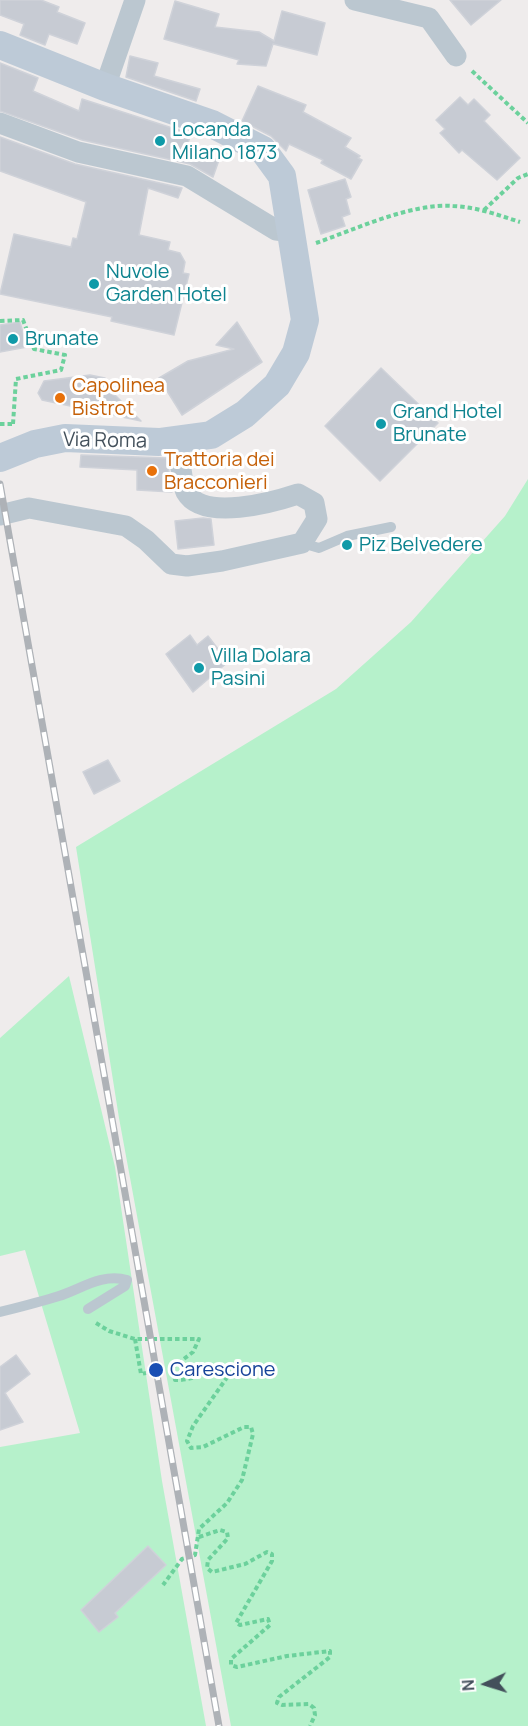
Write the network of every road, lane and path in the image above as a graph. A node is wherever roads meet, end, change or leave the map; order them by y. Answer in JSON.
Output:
{"nodes":[{"id":1,"x":135,"y":0,"type":"edge"},
{"id":2,"x":355,"y":0,"type":"edge"},
{"id":3,"x":0,"y":45,"type":"edge"},
{"id":4,"x":456,"y":56,"type":"joint"},
{"id":5,"x":105,"y":87,"type":"junction"},
{"id":6,"x":0,"y":123,"type":"edge"},
{"id":7,"x":528,"y":123,"type":"edge"},
{"id":8,"x":528,"y":174,"type":"edge"},
{"id":9,"x":484,"y":210,"type":"junction"},
{"id":10,"x":520,"y":222,"type":"dead end"},
{"id":11,"x":294,"y":241,"type":"junction"},
{"id":12,"x":0,"y":321,"type":"edge"},
{"id":13,"x":0,"y":424,"type":"edge"},
{"id":14,"x":177,"y":441,"type":"junction"},
{"id":15,"x":4,"y":458,"type":"edge"},
{"id":16,"x":0,"y":515,"type":"edge"},
{"id":17,"x":391,"y":527,"type":"dead end"},
{"id":18,"x":302,"y":543,"type":"junction"},
{"id":19,"x":88,"y":1309,"type":"joint"},
{"id":20,"x":0,"y":1312,"type":"edge"},
{"id":21,"x":135,"y":1339,"type":"junction"},
{"id":22,"x":146,"y":1372,"type":"dead end"},
{"id":23,"x":200,"y":1537,"type":"junction"},
{"id":24,"x":164,"y":1585,"type":"dead end"},
{"id":25,"x":310,"y":1726,"type":"edge"}],
"edges":[{"from":1,"to":5,"type":"street"},
{"from":2,"to":4,"type":"street"},
{"from":3,"to":5,"type":"street","name":"Via Roma"},
{"from":4,"to":7,"type":"path"},
{"from":5,"to":11,"type":"street","name":"Via Roma"},
{"from":6,"to":11,"type":"street"},
{"from":8,"to":9,"type":"path"},
{"from":9,"to":10,"type":"path"},
{"from":9,"to":11,"type":"path"},
{"from":11,"to":14,"type":"street","name":"Via Roma"},
{"from":12,"to":13,"type":"path"},
{"from":14,"to":15,"type":"street","name":"Via Roma"},
{"from":14,"to":18,"type":"street"},
{"from":16,"to":18,"type":"street"},
{"from":17,"to":18,"type":"lane"},
{"from":19,"to":20,"type":"lane"},
{"from":19,"to":21,"type":"path"},
{"from":21,"to":22,"type":"path"},
{"from":21,"to":23,"type":"path"},
{"from":23,"to":24,"type":"path"},
{"from":23,"to":25,"type":"path"}]}
